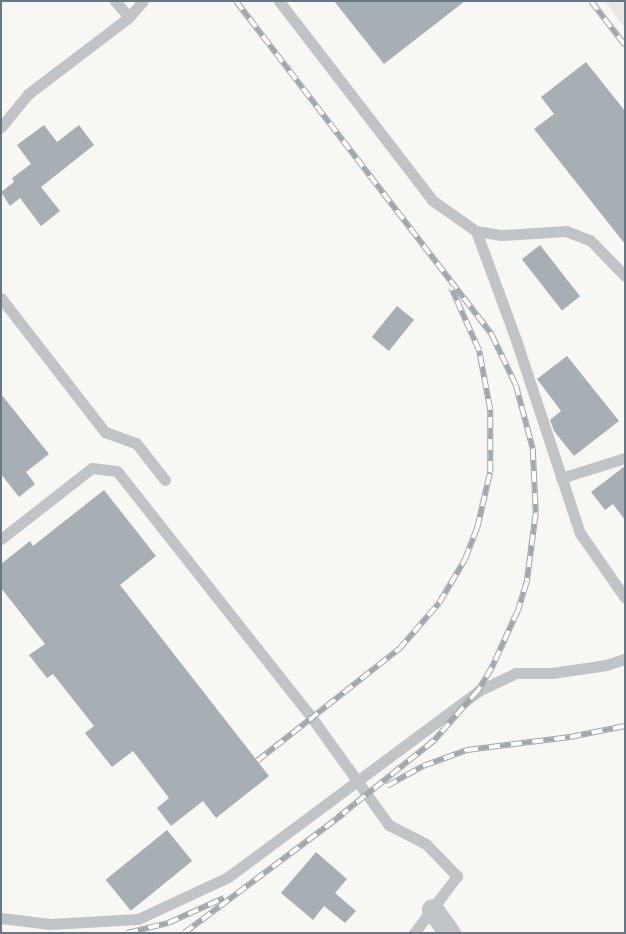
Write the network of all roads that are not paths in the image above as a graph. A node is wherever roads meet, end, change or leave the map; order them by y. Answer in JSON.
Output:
{"nodes":[{"id":1,"x":115,"y":1,"type":"edge"},
{"id":2,"x":143,"y":1,"type":"edge"},
{"id":3,"x":279,"y":1,"type":"edge"},
{"id":4,"x":129,"y":17,"type":"junction"},
{"id":5,"x":1,"y":127,"type":"edge"},
{"id":6,"x":476,"y":231,"type":"junction"},
{"id":7,"x":625,"y":276,"type":"edge"},
{"id":8,"x":1,"y":298,"type":"edge"},
{"id":9,"x":625,"y":458,"type":"edge"},
{"id":10,"x":561,"y":478,"type":"junction"},
{"id":11,"x":165,"y":480,"type":"dead end"},
{"id":12,"x":1,"y":539,"type":"edge"},
{"id":13,"x":625,"y":598,"type":"edge"},
{"id":14,"x":625,"y":659,"type":"edge"},
{"id":15,"x":358,"y":779,"type":"junction"},
{"id":16,"x":433,"y":910,"type":"junction"},
{"id":17,"x":1,"y":918,"type":"edge"},
{"id":18,"x":414,"y":933,"type":"edge"},
{"id":19,"x":450,"y":933,"type":"edge"}],
"edges":[{"from":1,"to":4,"type":"lane"},
{"from":2,"to":4,"type":"lane"},
{"from":3,"to":6,"type":"lane"},
{"from":4,"to":5,"type":"lane"},
{"from":6,"to":7,"type":"lane"},
{"from":6,"to":10,"type":"lane"},
{"from":8,"to":11,"type":"lane"},
{"from":9,"to":10,"type":"lane"},
{"from":10,"to":13,"type":"lane"},
{"from":12,"to":15,"type":"lane"},
{"from":14,"to":15,"type":"lane"},
{"from":15,"to":16,"type":"lane"},
{"from":15,"to":17,"type":"lane"},
{"from":16,"to":18,"type":"lane"},
{"from":16,"to":19,"type":"street"}]}
